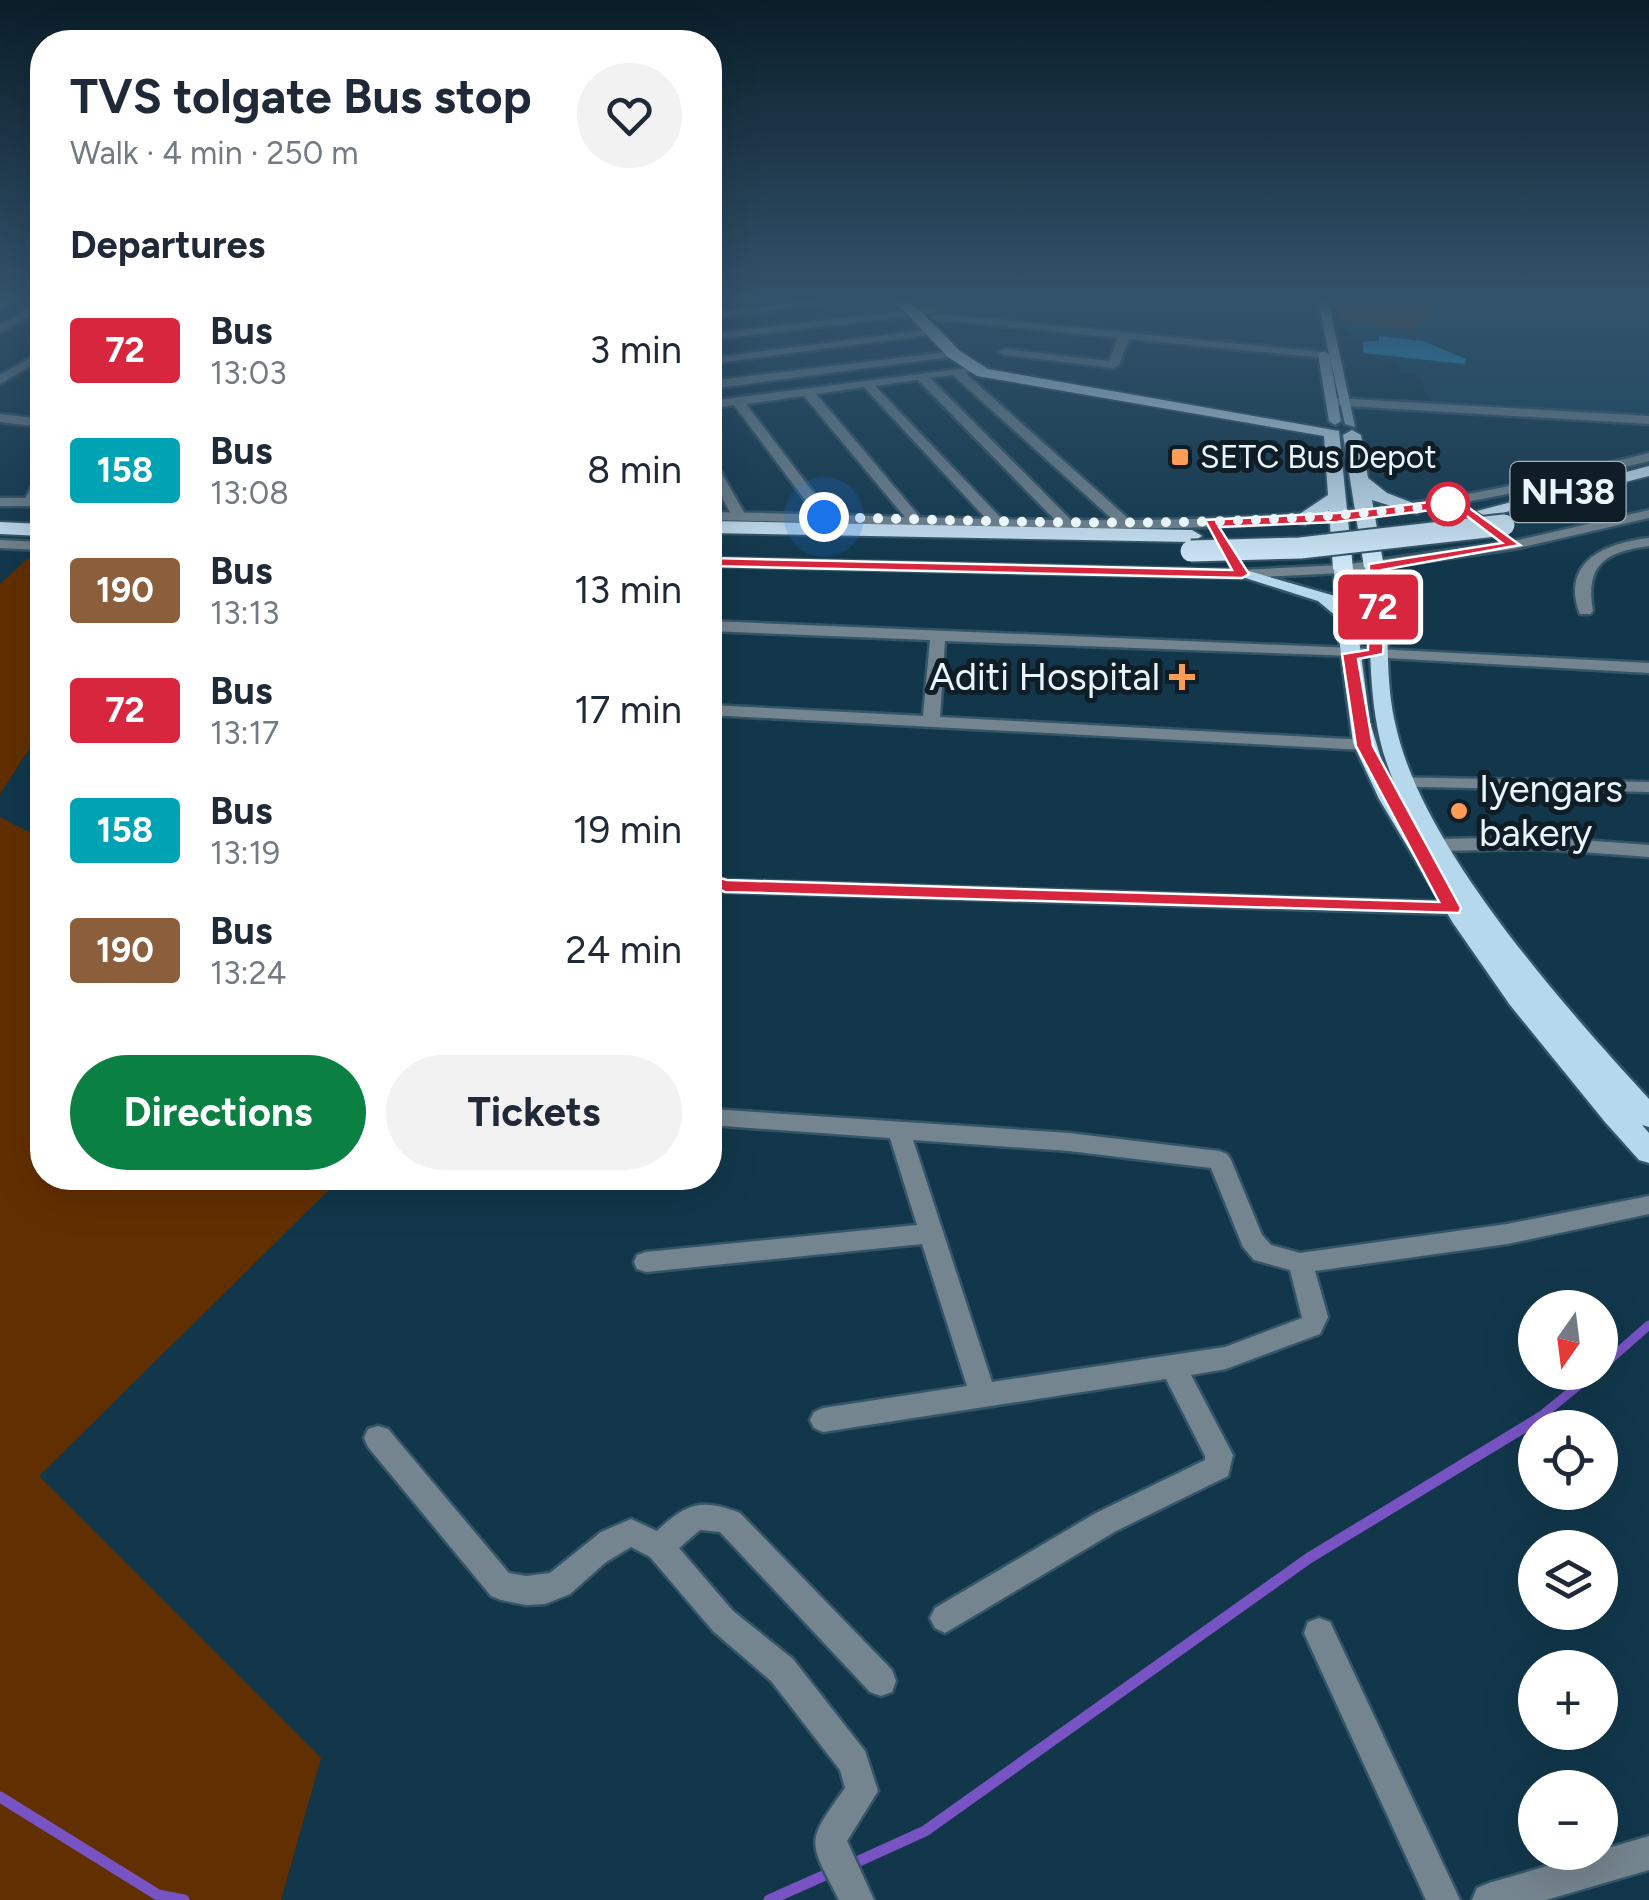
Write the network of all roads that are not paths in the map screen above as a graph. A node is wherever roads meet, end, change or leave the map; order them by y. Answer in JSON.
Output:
{"nodes":[{"id":1,"x":822,"y":389,"type":"edge"},
{"id":2,"x":872,"y":389,"type":"edge"},
{"id":3,"x":934,"y":389,"type":"edge"},
{"id":4,"x":985,"y":389,"type":"edge"},
{"id":5,"x":1111,"y":389,"type":"edge"},
{"id":6,"x":1129,"y":389,"type":"edge"},
{"id":7,"x":1330,"y":389,"type":"edge"},
{"id":8,"x":1345,"y":389,"type":"edge"},
{"id":9,"x":807,"y":391,"type":"junction"},
{"id":10,"x":738,"y":402,"type":"junction"},
{"id":11,"x":1349,"y":402,"type":"junction"},
{"id":12,"x":722,"y":404,"type":"edge"},
{"id":13,"x":0,"y":418,"type":"edge"},
{"id":14,"x":1649,"y":420,"type":"edge"},
{"id":15,"x":30,"y":422,"type":"edge"},
{"id":16,"x":1336,"y":424,"type":"junction"},
{"id":17,"x":1649,"y":457,"type":"edge"},
{"id":18,"x":1349,"y":463,"type":"junction"},
{"id":19,"x":1649,"y":471,"type":"edge"},
{"id":20,"x":722,"y":485,"type":"edge"},
{"id":21,"x":1649,"y":491,"type":"edge"},
{"id":22,"x":0,"y":502,"type":"edge"},
{"id":23,"x":1457,"y":503,"type":"junction"},
{"id":24,"x":30,"y":505,"type":"edge"},
{"id":25,"x":30,"y":507,"type":"edge"},
{"id":26,"x":1337,"y":508,"type":"junction"},
{"id":27,"x":1417,"y":508,"type":"junction"},
{"id":28,"x":0,"y":513,"type":"edge"},
{"id":29,"x":1649,"y":514,"type":"edge"},
{"id":30,"x":1364,"y":515,"type":"junction"},
{"id":31,"x":722,"y":516,"type":"edge"},
{"id":32,"x":739,"y":516,"type":"junction"},
{"id":33,"x":824,"y":517,"type":"junction"},
{"id":34,"x":914,"y":519,"type":"junction"},
{"id":35,"x":1298,"y":520,"type":"joint"},
{"id":36,"x":996,"y":521,"type":"junction"},
{"id":37,"x":1065,"y":522,"type":"junction"},
{"id":38,"x":1125,"y":523,"type":"junction"},
{"id":39,"x":1210,"y":523,"type":"junction"},
{"id":40,"x":722,"y":527,"type":"edge"},
{"id":41,"x":0,"y":528,"type":"edge"},
{"id":42,"x":30,"y":529,"type":"edge"},
{"id":43,"x":722,"y":542,"type":"edge"},
{"id":44,"x":1649,"y":542,"type":"edge"},
{"id":45,"x":0,"y":544,"type":"edge"},
{"id":46,"x":1191,"y":544,"type":"junction"},
{"id":47,"x":30,"y":545,"type":"edge"},
{"id":48,"x":1514,"y":545,"type":"junction"},
{"id":49,"x":722,"y":562,"type":"edge"},
{"id":50,"x":1374,"y":567,"type":"junction"},
{"id":51,"x":1344,"y":569,"type":"junction"},
{"id":52,"x":1242,"y":574,"type":"junction"},
{"id":53,"x":1585,"y":611,"type":"dead end"},
{"id":54,"x":1344,"y":613,"type":"junction"},
{"id":55,"x":722,"y":627,"type":"edge"},
{"id":56,"x":938,"y":637,"type":"junction"},
{"id":57,"x":1350,"y":654,"type":"junction"},
{"id":58,"x":1376,"y":654,"type":"junction"},
{"id":59,"x":1649,"y":668,"type":"edge"},
{"id":60,"x":722,"y":711,"type":"edge"},
{"id":61,"x":931,"y":722,"type":"junction"},
{"id":62,"x":1365,"y":746,"type":"junction"},
{"id":63,"x":1381,"y":782,"type":"junction"},
{"id":64,"x":1406,"y":783,"type":"junction"},
{"id":65,"x":1649,"y":787,"type":"edge"},
{"id":66,"x":1440,"y":844,"type":"junction"},
{"id":67,"x":1649,"y":851,"type":"edge"},
{"id":68,"x":722,"y":883,"type":"edge"},
{"id":69,"x":1452,"y":908,"type":"junction"},
{"id":70,"x":1649,"y":1117,"type":"edge"},
{"id":71,"x":722,"y":1118,"type":"edge"},
{"id":72,"x":898,"y":1130,"type":"junction"},
{"id":73,"x":1649,"y":1152,"type":"edge"},
{"id":74,"x":1649,"y":1205,"type":"edge"},
{"id":75,"x":931,"y":1233,"type":"junction"},
{"id":76,"x":646,"y":1262,"type":"dead end"},
{"id":77,"x":1300,"y":1262,"type":"junction"},
{"id":78,"x":1173,"y":1366,"type":"junction"},
{"id":79,"x":983,"y":1396,"type":"junction"},
{"id":80,"x":824,"y":1420,"type":"dead end"},
{"id":81,"x":378,"y":1438,"type":"dead end"},
{"id":82,"x":660,"y":1546,"type":"junction"},
{"id":83,"x":945,"y":1618,"type":"dead end"},
{"id":84,"x":1319,"y":1633,"type":"dead end"},
{"id":85,"x":881,"y":1681,"type":"dead end"},
{"id":86,"x":1649,"y":1853,"type":"edge"},
{"id":87,"x":857,"y":1900,"type":"edge"},
{"id":88,"x":1443,"y":1900,"type":"edge"},
{"id":89,"x":1489,"y":1900,"type":"edge"}],
"edges":[{"from":1,"to":9,"type":"street"},
{"from":2,"to":36,"type":"street"},
{"from":3,"to":37,"type":"street"},
{"from":4,"to":38,"type":"street"},
{"from":5,"to":16,"type":"highway"},
{"from":6,"to":16,"type":"highway"},
{"from":7,"to":16,"type":"main road"},
{"from":8,"to":11,"type":"main road"},
{"from":9,"to":10,"type":"street"},
{"from":9,"to":34,"type":"street"},
{"from":10,"to":12,"type":"street"},
{"from":10,"to":33,"type":"street"},
{"from":11,"to":14,"type":"street"},
{"from":11,"to":16,"type":"street"},
{"from":11,"to":16,"type":"main road"},
{"from":13,"to":15,"type":"street"},
{"from":16,"to":18,"type":"highway"},
{"from":17,"to":23,"type":"street"},
{"from":18,"to":26,"type":"highway"},
{"from":18,"to":27,"type":"highway"},
{"from":18,"to":30,"type":"highway"},
{"from":19,"to":46,"type":"highway","number":"NH38"},
{"from":20,"to":32,"type":"street"},
{"from":21,"to":46,"type":"highway","number":"NH38","bridge":true},
{"from":22,"to":24,"type":"street"},
{"from":23,"to":27,"type":"street"},
{"from":23,"to":48,"type":"street"},
{"from":25,"to":28,"type":"highway"},
{"from":26,"to":30,"type":"street"},
{"from":26,"to":35,"type":"highway"},
{"from":26,"to":51,"type":"highway"},
{"from":27,"to":30,"type":"street"},
{"from":29,"to":48,"type":"street"},
{"from":30,"to":50,"type":"highway"},
{"from":31,"to":32,"type":"street"},
{"from":32,"to":33,"type":"street"},
{"from":33,"to":34,"type":"street"},
{"from":34,"to":36,"type":"street"},
{"from":35,"to":39,"type":"street"},
{"from":36,"to":37,"type":"street"},
{"from":37,"to":38,"type":"street"},
{"from":38,"to":39,"type":"street"},
{"from":39,"to":52,"type":"street"},
{"from":40,"to":46,"type":"highway","number":"NH38"},
{"from":41,"to":42,"type":"highway"},
{"from":43,"to":46,"type":"highway","number":"NH38"},
{"from":44,"to":53,"type":"street"},
{"from":45,"to":47,"type":"street"},
{"from":48,"to":50,"type":"street"},
{"from":49,"to":52,"type":"street"},
{"from":50,"to":51,"type":"street"},
{"from":50,"to":58,"type":"main road"},
{"from":51,"to":52,"type":"street"},
{"from":51,"to":54,"type":"main road"},
{"from":52,"to":54,"type":"main road"},
{"from":54,"to":57,"type":"main road"},
{"from":55,"to":56,"type":"street"},
{"from":56,"to":57,"type":"street"},
{"from":56,"to":61,"type":"street"},
{"from":57,"to":58,"type":"street"},
{"from":57,"to":62,"type":"main road"},
{"from":58,"to":59,"type":"street"},
{"from":58,"to":64,"type":"main road"},
{"from":60,"to":61,"type":"street"},
{"from":61,"to":62,"type":"street"},
{"from":62,"to":63,"type":"main road"},
{"from":63,"to":64,"type":"street"},
{"from":63,"to":69,"type":"main road"},
{"from":64,"to":65,"type":"street"},
{"from":64,"to":66,"type":"main road"},
{"from":66,"to":67,"type":"street"},
{"from":66,"to":70,"type":"main road"},
{"from":68,"to":69,"type":"street"},
{"from":69,"to":73,"type":"main road"},
{"from":71,"to":72,"type":"street"},
{"from":72,"to":75,"type":"street"},
{"from":72,"to":77,"type":"street"},
{"from":74,"to":77,"type":"street"},
{"from":75,"to":76,"type":"street"},
{"from":75,"to":79,"type":"street"},
{"from":77,"to":78,"type":"street"},
{"from":78,"to":79,"type":"street"},
{"from":78,"to":83,"type":"street"},
{"from":79,"to":80,"type":"street"},
{"from":81,"to":82,"type":"street"},
{"from":82,"to":85,"type":"street"},
{"from":82,"to":87,"type":"street"},
{"from":84,"to":88,"type":"street"},
{"from":86,"to":89,"type":"street"}]}
